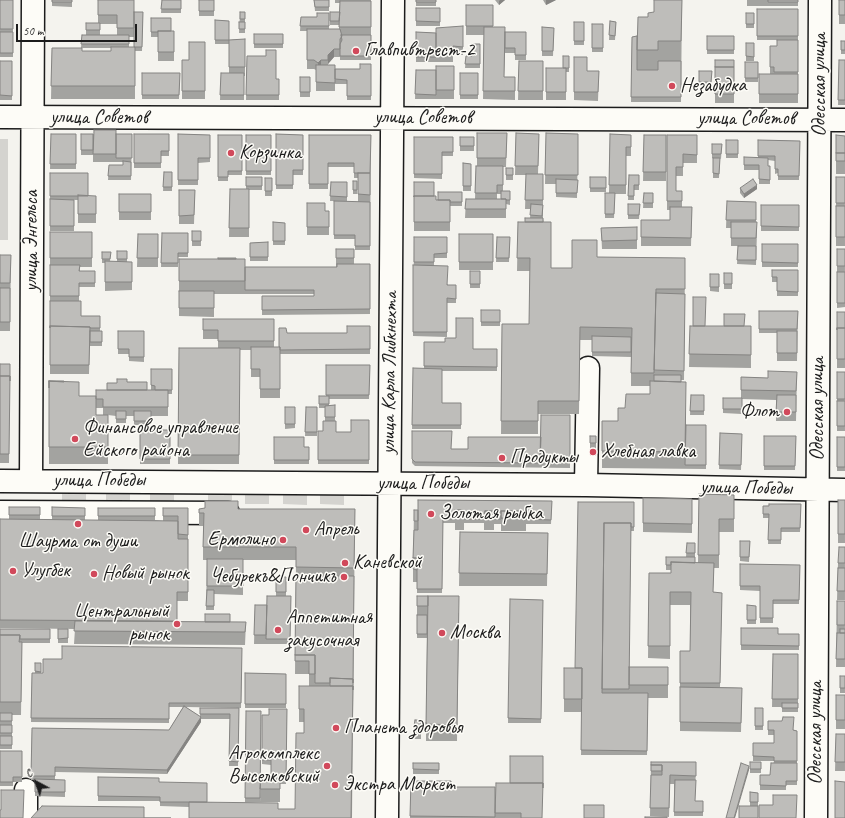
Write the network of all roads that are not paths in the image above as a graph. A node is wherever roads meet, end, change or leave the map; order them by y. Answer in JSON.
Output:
{"nodes":[{"id":1,"x":33,"y":0,"type":"edge"},
{"id":2,"x":393,"y":0,"type":"edge"},
{"id":3,"x":820,"y":0,"type":"edge"},
{"id":4,"x":0,"y":117,"type":"edge"},
{"id":5,"x":32,"y":117,"type":"junction"},
{"id":6,"x":392,"y":118,"type":"junction"},
{"id":7,"x":820,"y":120,"type":"junction"},
{"id":8,"x":845,"y":120,"type":"edge"},
{"id":9,"x":588,"y":368,"type":"dead end"},
{"id":10,"x":0,"y":481,"type":"edge"},
{"id":11,"x":31,"y":481,"type":"junction"},
{"id":12,"x":390,"y":483,"type":"junction"},
{"id":13,"x":586,"y":485,"type":"junction"},
{"id":14,"x":818,"y":490,"type":"junction"},
{"id":15,"x":845,"y":490,"type":"edge"},
{"id":16,"x":0,"y":512,"type":"edge"},
{"id":17,"x":244,"y":513,"type":"edge"},
{"id":18,"x":26,"y":790,"type":"dead end"},
{"id":19,"x":26,"y":818,"type":"edge"},
{"id":20,"x":387,"y":818,"type":"edge"},
{"id":21,"x":816,"y":818,"type":"edge"}],
"edges":[{"from":1,"to":5,"type":"street","name":"улица Энгельса"},
{"from":2,"to":6,"type":"street","name":"улица Карла Либкнехта"},
{"from":3,"to":7,"type":"street","name":"Одесская улица"},
{"from":4,"to":5,"type":"street","name":"улица Советов"},
{"from":5,"to":6,"type":"street","name":"улица Советов"},
{"from":5,"to":11,"type":"street","name":"улица Энгельса"},
{"from":6,"to":7,"type":"street","name":"улица Советов"},
{"from":6,"to":12,"type":"street","name":"улица Карла Либкнехта"},
{"from":7,"to":8,"type":"street","name":"улица Советов"},
{"from":7,"to":14,"type":"street","name":"Одесская улица"},
{"from":9,"to":13,"type":"street"},
{"from":10,"to":11,"type":"street","name":"улица Победы"},
{"from":11,"to":12,"type":"street","name":"улица Победы"},
{"from":12,"to":13,"type":"street","name":"улица Победы"},
{"from":12,"to":20,"type":"street","name":"улица Карла Либкнехта"},
{"from":13,"to":14,"type":"street","name":"улица Победы"},
{"from":14,"to":15,"type":"street","name":"улица Победы"},
{"from":14,"to":21,"type":"street","name":"Одесская улица"},
{"from":16,"to":17,"type":"street"},
{"from":18,"to":19,"type":"street"}]}
